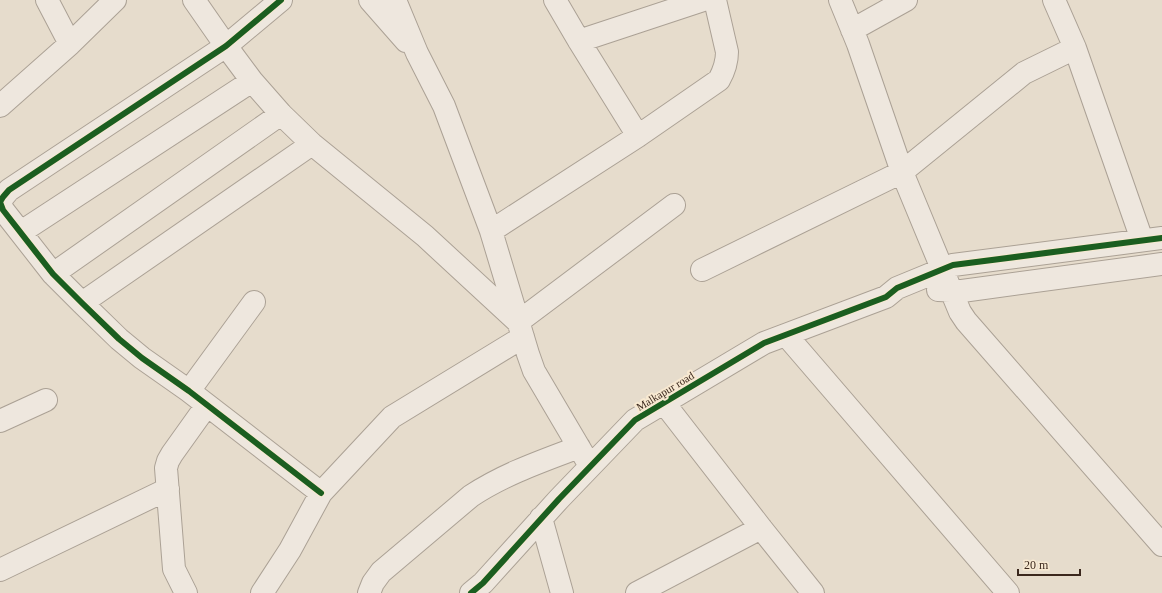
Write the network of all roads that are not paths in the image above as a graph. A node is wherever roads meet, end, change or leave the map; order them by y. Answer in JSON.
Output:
{"nodes":[{"id":1,"x":47,"y":0,"type":"edge"},
{"id":2,"x":115,"y":0,"type":"edge"},
{"id":3,"x":194,"y":0,"type":"edge"},
{"id":4,"x":280,"y":0,"type":"edge"},
{"id":5,"x":370,"y":0,"type":"edge"},
{"id":6,"x":395,"y":0,"type":"edge"},
{"id":7,"x":555,"y":0,"type":"edge"},
{"id":8,"x":703,"y":0,"type":"edge"},
{"id":9,"x":715,"y":0,"type":"edge"},
{"id":10,"x":840,"y":0,"type":"edge"},
{"id":11,"x":906,"y":0,"type":"edge"},
{"id":12,"x":1054,"y":0,"type":"edge"},
{"id":13,"x":852,"y":30,"type":"junction"},
{"id":14,"x":579,"y":41,"type":"junction"},
{"id":15,"x":70,"y":44,"type":"junction"},
{"id":16,"x":226,"y":46,"type":"junction"},
{"id":17,"x":1075,"y":48,"type":"junction"},
{"id":18,"x":416,"y":53,"type":"junction"},
{"id":19,"x":252,"y":81,"type":"junction"},
{"id":20,"x":0,"y":106,"type":"edge"},
{"id":21,"x":281,"y":114,"type":"junction"},
{"id":22,"x":638,"y":136,"type":"junction"},
{"id":23,"x":312,"y":144,"type":"junction"},
{"id":24,"x":902,"y":172,"type":"junction"},
{"id":25,"x":674,"y":205,"type":"dead end"},
{"id":26,"x":491,"y":230,"type":"junction"},
{"id":27,"x":21,"y":232,"type":"junction"},
{"id":28,"x":1152,"y":239,"type":"edge"},
{"id":29,"x":1162,"y":264,"type":"edge"},
{"id":30,"x":943,"y":269,"type":"junction"},
{"id":31,"x":702,"y":270,"type":"dead end"},
{"id":32,"x":53,"y":274,"type":"junction"},
{"id":33,"x":897,"y":288,"type":"junction"},
{"id":34,"x":951,"y":291,"type":"junction"},
{"id":35,"x":254,"y":302,"type":"dead end"},
{"id":36,"x":82,"y":303,"type":"junction"},
{"id":37,"x":520,"y":330,"type":"junction"},
{"id":38,"x":786,"y":335,"type":"junction"},
{"id":39,"x":189,"y":391,"type":"junction"},
{"id":40,"x":46,"y":400,"type":"dead end"},
{"id":41,"x":664,"y":403,"type":"junction"},
{"id":42,"x":207,"y":405,"type":"junction"},
{"id":43,"x":0,"y":421,"type":"edge"},
{"id":44,"x":579,"y":447,"type":"junction"},
{"id":45,"x":590,"y":466,"type":"junction"},
{"id":46,"x":168,"y":489,"type":"junction"},
{"id":47,"x":320,"y":493,"type":"junction"},
{"id":48,"x":541,"y":518,"type":"junction"},
{"id":49,"x":761,"y":528,"type":"junction"},
{"id":50,"x":1162,"y":545,"type":"edge"},
{"id":51,"x":0,"y":570,"type":"edge"},
{"id":52,"x":186,"y":593,"type":"edge"},
{"id":53,"x":262,"y":593,"type":"edge"},
{"id":54,"x":369,"y":593,"type":"edge"},
{"id":55,"x":471,"y":593,"type":"edge"},
{"id":56,"x":562,"y":593,"type":"edge"},
{"id":57,"x":637,"y":593,"type":"edge"},
{"id":58,"x":813,"y":593,"type":"edge"},
{"id":59,"x":1008,"y":593,"type":"edge"}],
"edges":[{"from":1,"to":15,"type":"street"},
{"from":2,"to":15,"type":"street"},
{"from":3,"to":16,"type":"street"},
{"from":4,"to":16,"type":"street"},
{"from":5,"to":18,"type":"street"},
{"from":6,"to":18,"type":"street"},
{"from":7,"to":14,"type":"street"},
{"from":8,"to":14,"type":"street"},
{"from":9,"to":22,"type":"street"},
{"from":10,"to":13,"type":"street"},
{"from":11,"to":13,"type":"street"},
{"from":12,"to":17,"type":"street"},
{"from":13,"to":24,"type":"street"},
{"from":14,"to":22,"type":"street"},
{"from":15,"to":20,"type":"street"},
{"from":16,"to":19,"type":"street"},
{"from":16,"to":27,"type":"street"},
{"from":17,"to":24,"type":"street"},
{"from":17,"to":28,"type":"street"},
{"from":18,"to":26,"type":"street"},
{"from":19,"to":21,"type":"street"},
{"from":19,"to":27,"type":"street"},
{"from":21,"to":23,"type":"street"},
{"from":21,"to":32,"type":"street"},
{"from":22,"to":26,"type":"street"},
{"from":23,"to":36,"type":"street"},
{"from":23,"to":37,"type":"street"},
{"from":24,"to":30,"type":"street"},
{"from":24,"to":31,"type":"street"},
{"from":25,"to":37,"type":"street"},
{"from":26,"to":37,"type":"street"},
{"from":27,"to":32,"type":"street"},
{"from":28,"to":30,"type":"street","name":"Malkapur road"},
{"from":29,"to":34,"type":"street"},
{"from":30,"to":33,"type":"street","name":"Malkapur road"},
{"from":30,"to":34,"type":"street"},
{"from":32,"to":36,"type":"street"},
{"from":33,"to":34,"type":"street"},
{"from":33,"to":38,"type":"street","name":"Malkapur road"},
{"from":34,"to":50,"type":"street"},
{"from":35,"to":39,"type":"street"},
{"from":36,"to":39,"type":"street"},
{"from":37,"to":44,"type":"street"},
{"from":37,"to":47,"type":"street"},
{"from":38,"to":41,"type":"street","name":"Malkapur road"},
{"from":38,"to":59,"type":"street"},
{"from":39,"to":42,"type":"street"},
{"from":40,"to":43,"type":"street"},
{"from":41,"to":45,"type":"street","name":"Malkapur road"},
{"from":41,"to":49,"type":"street"},
{"from":42,"to":46,"type":"street"},
{"from":42,"to":47,"type":"street"},
{"from":44,"to":45,"type":"street"},
{"from":44,"to":54,"type":"street"},
{"from":45,"to":48,"type":"street","name":"Malkapur road"},
{"from":46,"to":51,"type":"street"},
{"from":46,"to":52,"type":"street"},
{"from":47,"to":53,"type":"street"},
{"from":48,"to":55,"type":"street","name":"Malkapur road"},
{"from":48,"to":56,"type":"street"},
{"from":49,"to":57,"type":"street"},
{"from":49,"to":58,"type":"street"}]}
